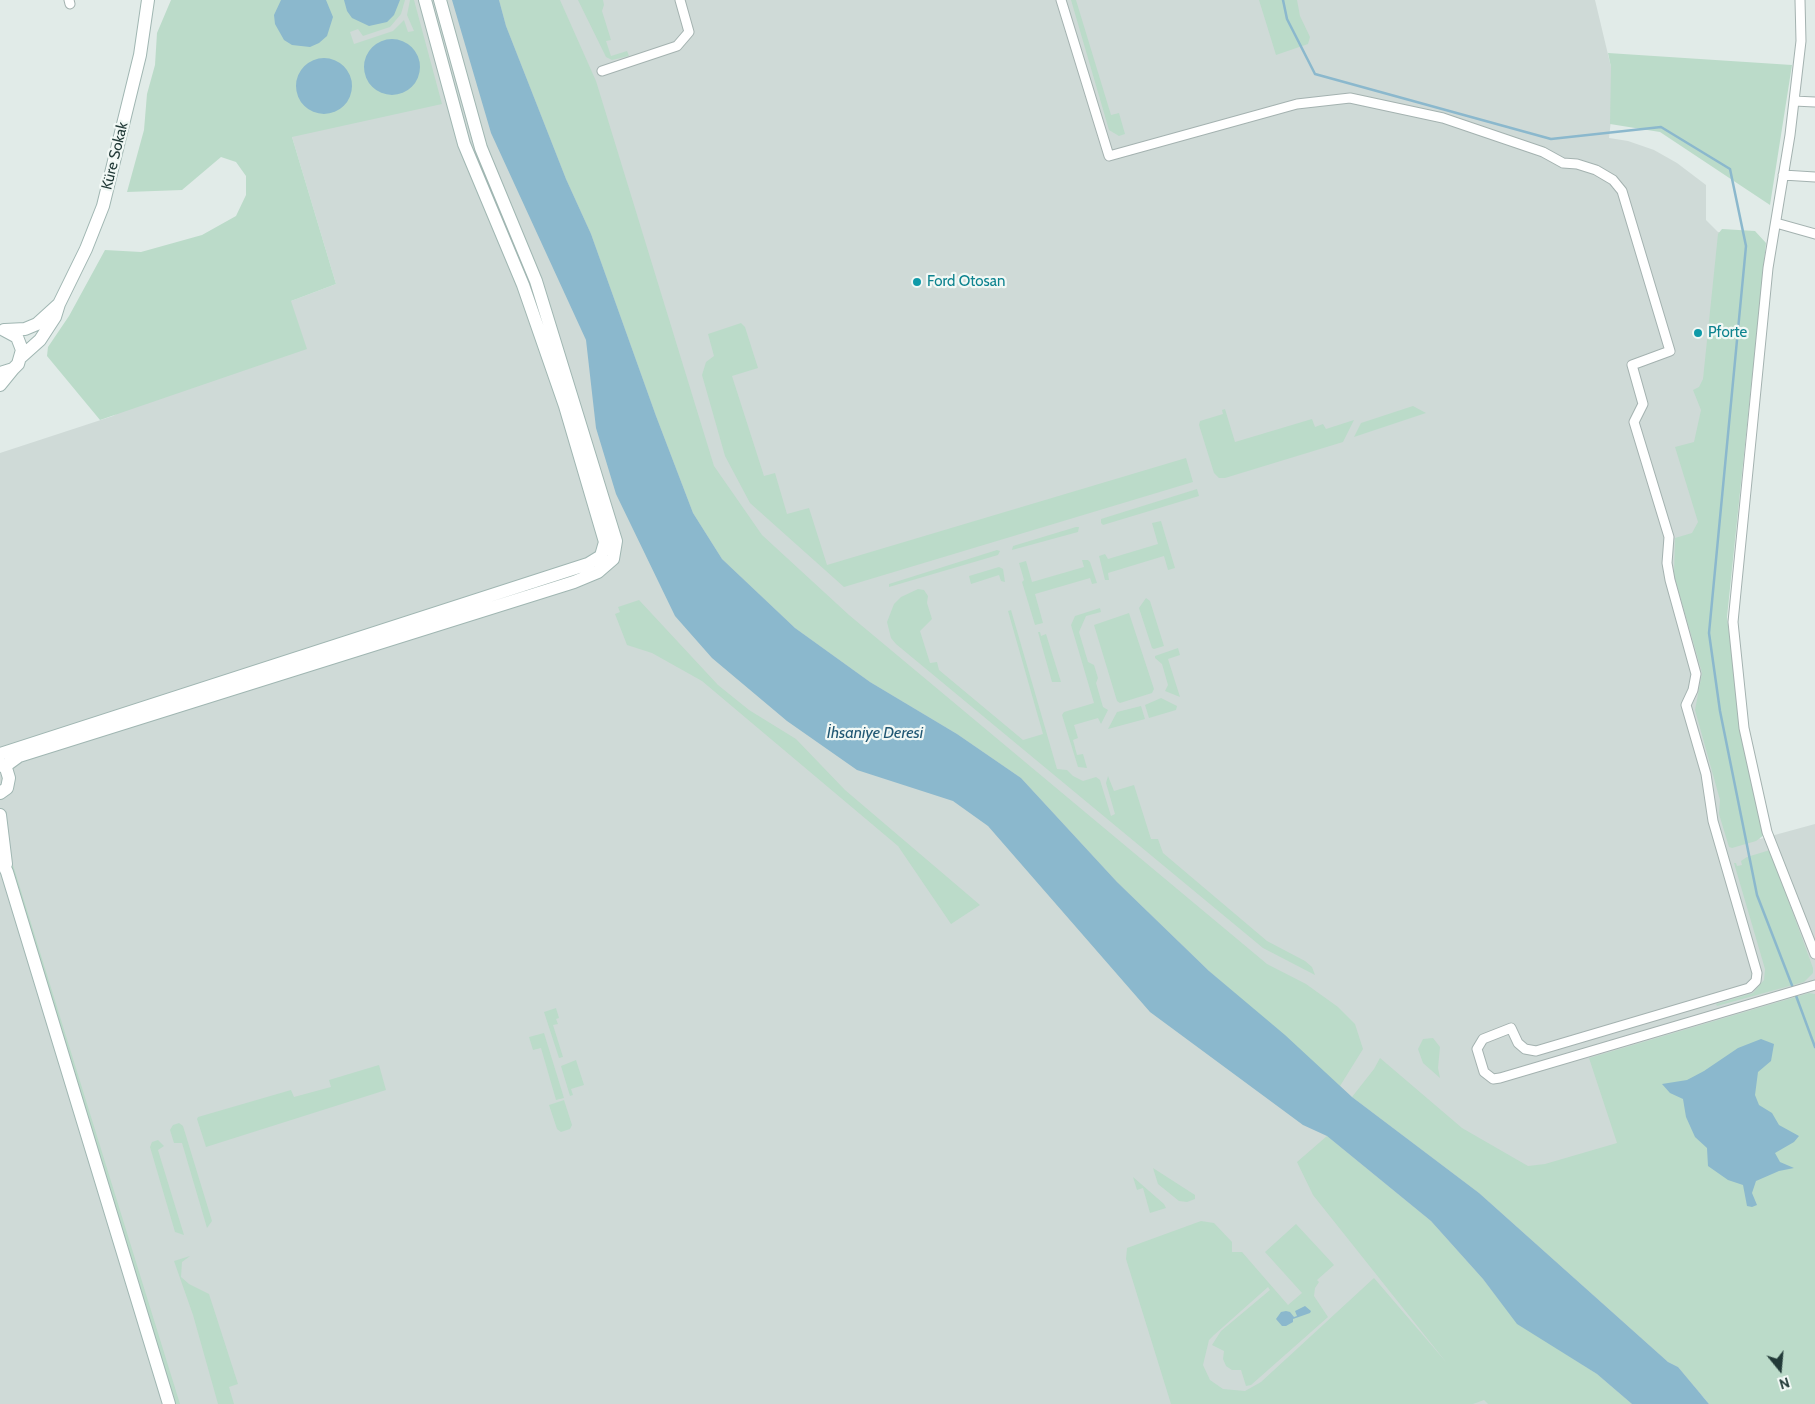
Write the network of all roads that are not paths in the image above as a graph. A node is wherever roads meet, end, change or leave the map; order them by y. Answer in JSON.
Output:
{"nodes":[{"id":1,"x":148,"y":0,"type":"edge"},
{"id":2,"x":424,"y":0,"type":"edge"},
{"id":3,"x":440,"y":0,"type":"edge"},
{"id":4,"x":680,"y":0,"type":"edge"},
{"id":5,"x":1061,"y":0,"type":"edge"},
{"id":6,"x":1800,"y":0,"type":"edge"},
{"id":7,"x":602,"y":71,"type":"dead end"},
{"id":8,"x":1794,"y":101,"type":"junction"},
{"id":9,"x":1815,"y":102,"type":"edge"},
{"id":10,"x":1784,"y":175,"type":"junction"},
{"id":11,"x":1815,"y":178,"type":"edge"},
{"id":12,"x":1776,"y":223,"type":"junction"},
{"id":13,"x":1815,"y":234,"type":"edge"},
{"id":14,"x":59,"y":304,"type":"junction"},
{"id":15,"x":3,"y":330,"type":"edge"},
{"id":16,"x":22,"y":358,"type":"junction"},
{"id":17,"x":13,"y":369,"type":"junction"},
{"id":18,"x":0,"y":373,"type":"edge"},
{"id":19,"x":0,"y":385,"type":"edge"},
{"id":20,"x":0,"y":754,"type":"edge"},
{"id":21,"x":2,"y":765,"type":"edge"},
{"id":22,"x":0,"y":793,"type":"edge"},
{"id":23,"x":0,"y":815,"type":"edge"},
{"id":24,"x":0,"y":857,"type":"edge"},
{"id":25,"x":7,"y":872,"type":"junction"},
{"id":26,"x":1815,"y":954,"type":"edge"},
{"id":27,"x":1815,"y":985,"type":"edge"},
{"id":28,"x":169,"y":1404,"type":"edge"}],
"edges":[{"from":1,"to":14,"type":"main road","name":"Küre Sokak"},
{"from":2,"to":20,"type":"main road"},
{"from":3,"to":21,"type":"main road"},
{"from":4,"to":7,"type":"street"},
{"from":5,"to":27,"type":"street"},
{"from":6,"to":8,"type":"street"},
{"from":8,"to":9,"type":"street"},
{"from":8,"to":10,"type":"street"},
{"from":10,"to":11,"type":"street"},
{"from":10,"to":12,"type":"street"},
{"from":12,"to":13,"type":"street"},
{"from":12,"to":26,"type":"street"},
{"from":14,"to":15,"type":"main road"},
{"from":14,"to":16,"type":"main road","name":"Küre Sokak"},
{"from":15,"to":16,"type":"main road"},
{"from":16,"to":17,"type":"main road","name":"Küre Sokak"},
{"from":17,"to":18,"type":"main road"},
{"from":17,"to":19,"type":"main road","name":"Küre Sokak"},
{"from":21,"to":22,"type":"main road"},
{"from":23,"to":25,"type":"main road"},
{"from":24,"to":25,"type":"main road"},
{"from":25,"to":28,"type":"main road"}]}
